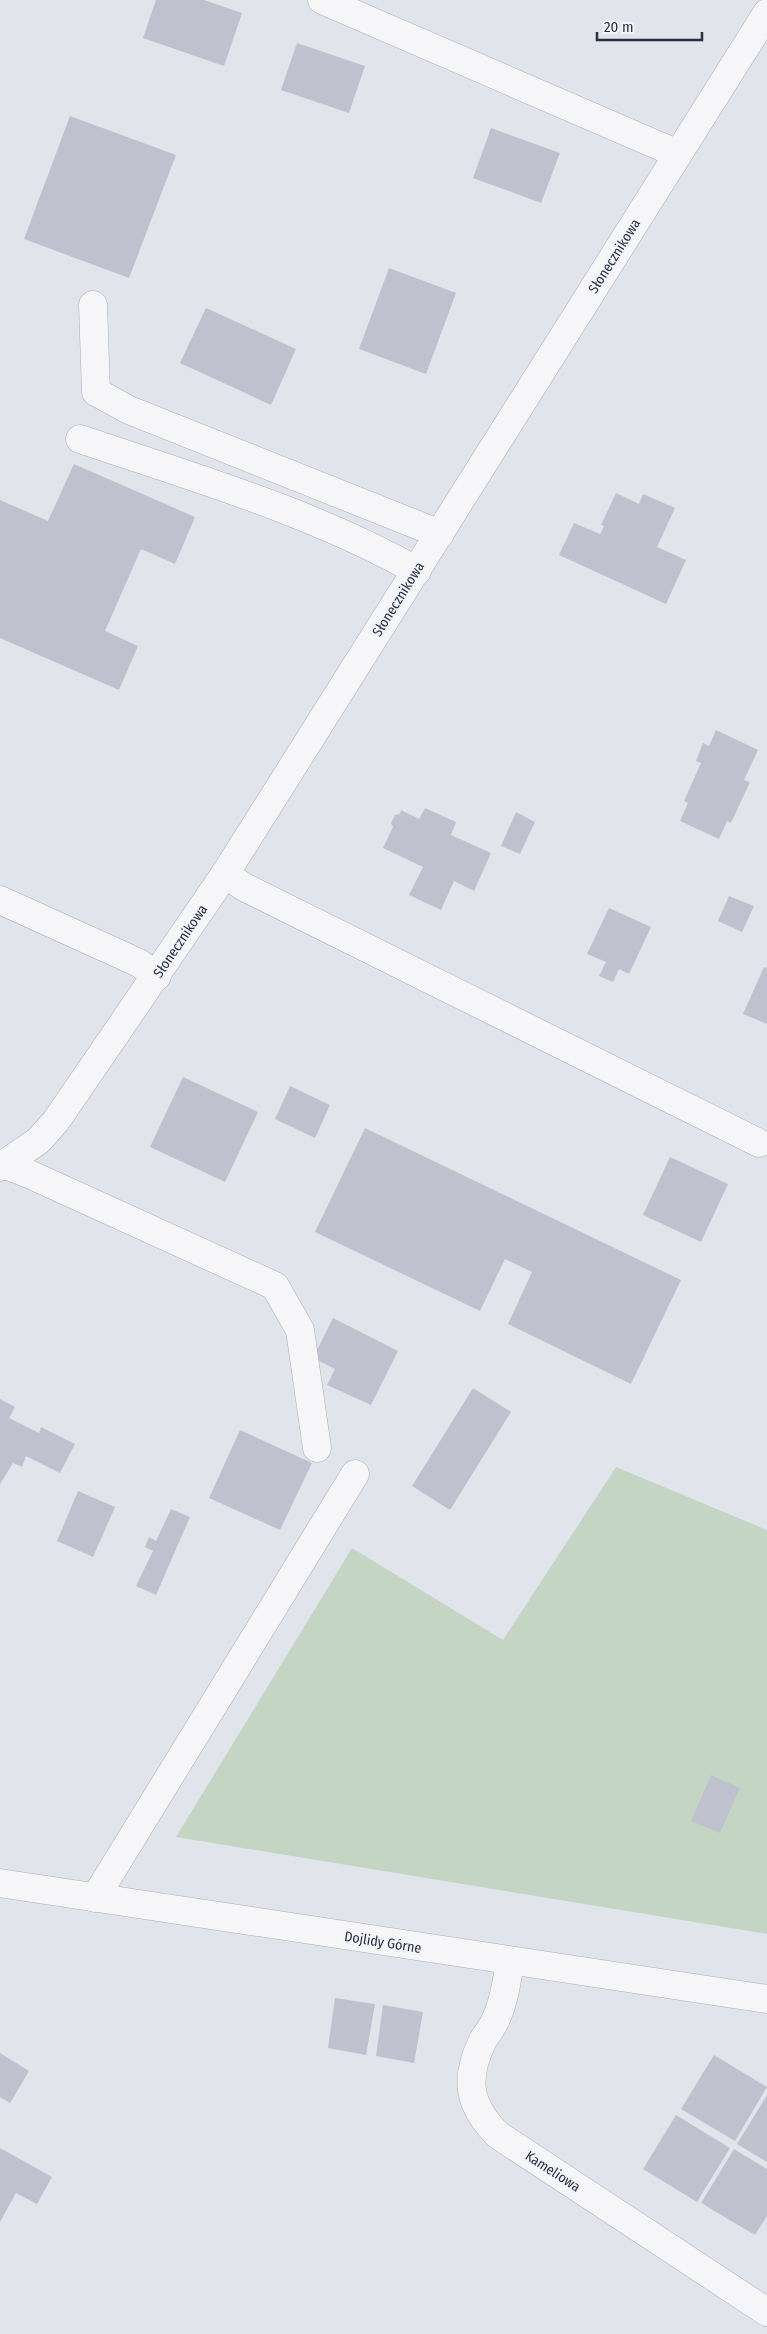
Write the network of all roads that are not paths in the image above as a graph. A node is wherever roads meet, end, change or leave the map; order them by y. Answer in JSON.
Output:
{"nodes":[{"id":1,"x":322,"y":0,"type":"edge"},
{"id":2,"x":767,"y":13,"type":"edge"},
{"id":3,"x":678,"y":154,"type":"junction"},
{"id":4,"x":93,"y":305,"type":"dead end"},
{"id":5,"x":80,"y":439,"type":"dead end"},
{"id":6,"x":440,"y":534,"type":"junction"},
{"id":7,"x":417,"y":570,"type":"junction"},
{"id":8,"x":225,"y":874,"type":"junction"},
{"id":9,"x":0,"y":900,"type":"edge"},
{"id":10,"x":157,"y":976,"type":"junction"},
{"id":11,"x":759,"y":1143,"type":"dead end"},
{"id":12,"x":2,"y":1166,"type":"edge"},
{"id":13,"x":316,"y":1448,"type":"dead end"},
{"id":14,"x":355,"y":1474,"type":"dead end"},
{"id":15,"x":0,"y":1883,"type":"edge"},
{"id":16,"x":95,"y":1898,"type":"junction"},
{"id":17,"x":510,"y":1961,"type":"junction"},
{"id":18,"x":767,"y":1999,"type":"edge"},
{"id":19,"x":767,"y":2312,"type":"edge"}],
"edges":[{"from":1,"to":3,"type":"street"},
{"from":2,"to":3,"type":"street","name":"Słonecznikowa"},
{"from":3,"to":6,"type":"street","name":"Słonecznikowa"},
{"from":4,"to":6,"type":"street"},
{"from":5,"to":7,"type":"street"},
{"from":6,"to":7,"type":"street","name":"Słonecznikowa"},
{"from":7,"to":8,"type":"street","name":"Słonecznikowa"},
{"from":8,"to":10,"type":"street","name":"Słonecznikowa"},
{"from":8,"to":11,"type":"street"},
{"from":9,"to":10,"type":"street"},
{"from":10,"to":12,"type":"street","name":"Słonecznikowa"},
{"from":12,"to":13,"type":"street"},
{"from":14,"to":16,"type":"street"},
{"from":15,"to":16,"type":"street","name":"Dojlidy Górne"},
{"from":16,"to":17,"type":"street","name":"Dojlidy Górne"},
{"from":17,"to":18,"type":"street","name":"Dojlidy Górne"},
{"from":17,"to":19,"type":"street","name":"Kameliowa"}]}
